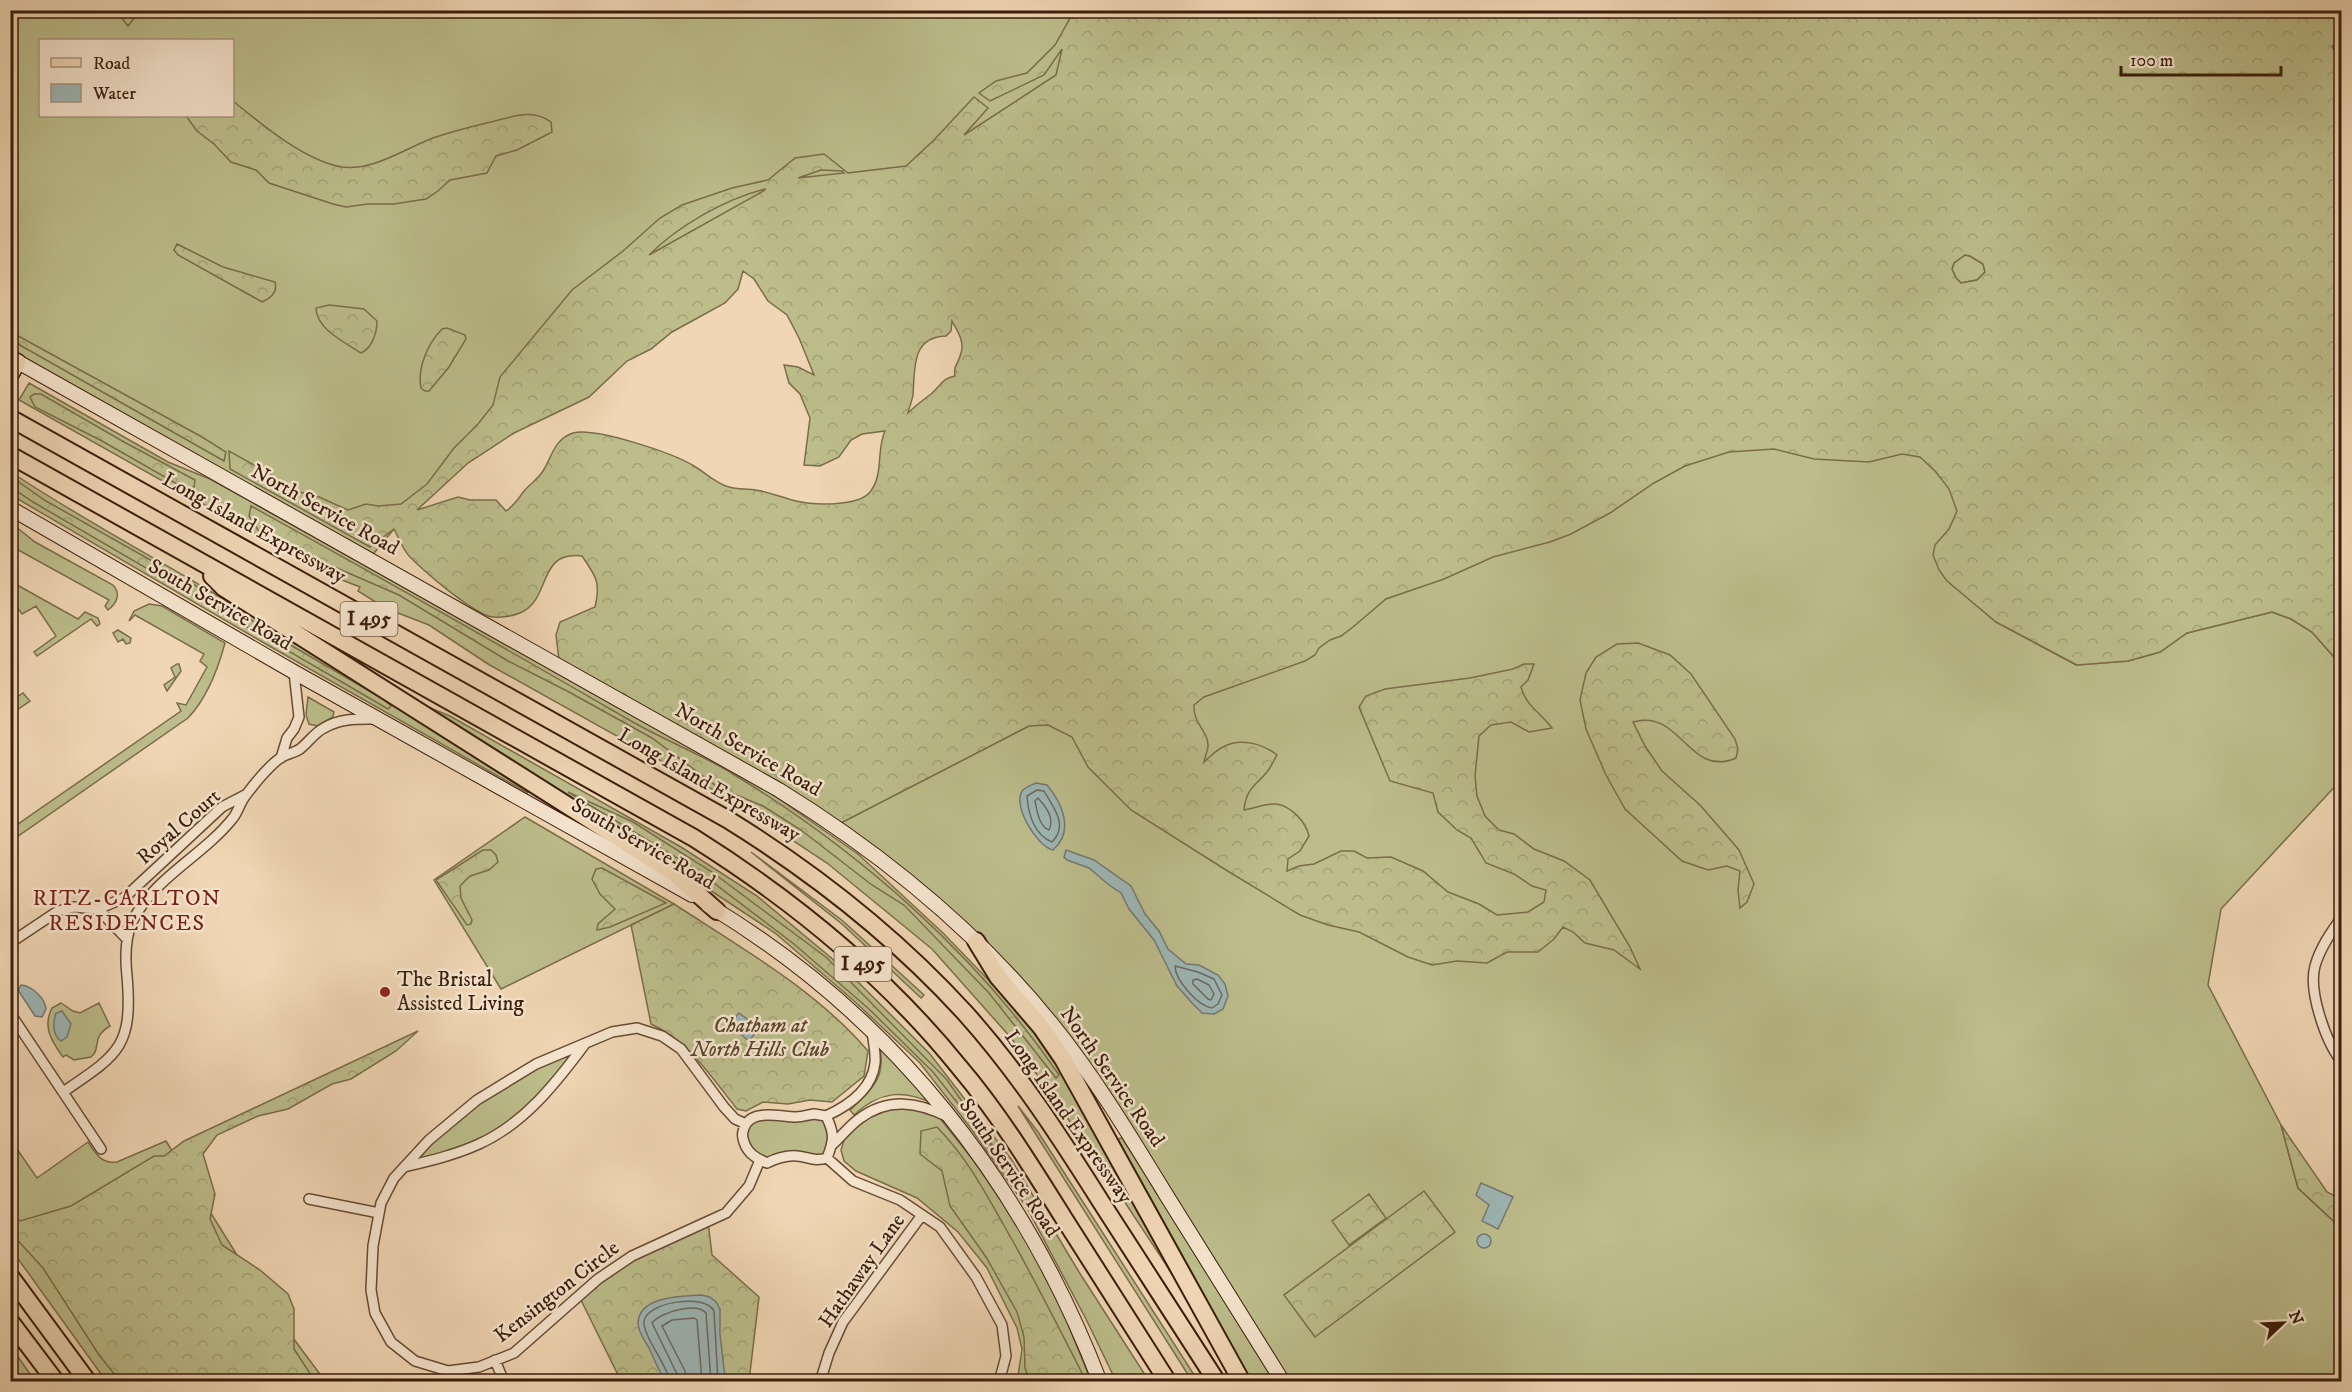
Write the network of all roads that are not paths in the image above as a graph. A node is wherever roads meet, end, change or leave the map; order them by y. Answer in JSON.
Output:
{"nodes":[{"id":1,"x":13,"y":366,"type":"edge"},
{"id":2,"x":10,"y":418,"type":"edge"},
{"id":3,"x":10,"y":455,"type":"edge"},
{"id":4,"x":10,"y":508,"type":"edge"},
{"id":5,"x":196,"y":560,"type":"junction"},
{"id":6,"x":294,"y":672,"type":"junction"},
{"id":7,"x":378,"y":719,"type":"junction"},
{"id":8,"x":281,"y":758,"type":"junction"},
{"id":9,"x":245,"y":795,"type":"junction"},
{"id":10,"x":98,"y":909,"type":"junction"},
{"id":11,"x":717,"y":911,"type":"junction"},
{"id":12,"x":2342,"y":917,"type":"edge"},
{"id":13,"x":127,"y":939,"type":"junction"},
{"id":14,"x":976,"y":941,"type":"junction"},
{"id":15,"x":10,"y":943,"type":"edge"},
{"id":16,"x":10,"y":1013,"type":"edge"},
{"id":17,"x":872,"y":1031,"type":"junction"},
{"id":18,"x":585,"y":1044,"type":"junction"},
{"id":19,"x":2342,"y":1062,"type":"edge"},
{"id":20,"x":63,"y":1092,"type":"junction"},
{"id":21,"x":826,"y":1116,"type":"junction"},
{"id":22,"x":952,"y":1119,"type":"junction"},
{"id":23,"x":746,"y":1124,"type":"junction"},
{"id":24,"x":832,"y":1145,"type":"junction"},
{"id":25,"x":101,"y":1149,"type":"dead end"},
{"id":26,"x":827,"y":1158,"type":"junction"},
{"id":27,"x":760,"y":1160,"type":"junction"},
{"id":28,"x":404,"y":1167,"type":"junction"},
{"id":29,"x":309,"y":1199,"type":"dead end"},
{"id":30,"x":379,"y":1213,"type":"junction"},
{"id":31,"x":922,"y":1215,"type":"junction"},
{"id":32,"x":10,"y":1276,"type":"edge"},
{"id":33,"x":10,"y":1321,"type":"edge"},
{"id":34,"x":495,"y":1360,"type":"junction"},
{"id":35,"x":56,"y":1382,"type":"edge"},
{"id":36,"x":88,"y":1382,"type":"edge"},
{"id":37,"x":504,"y":1382,"type":"edge"},
{"id":38,"x":820,"y":1382,"type":"edge"},
{"id":39,"x":999,"y":1382,"type":"edge"},
{"id":40,"x":1100,"y":1382,"type":"edge"},
{"id":41,"x":1168,"y":1382,"type":"edge"},
{"id":42,"x":1217,"y":1382,"type":"edge"},
{"id":43,"x":1242,"y":1382,"type":"edge"},
{"id":44,"x":1283,"y":1382,"type":"edge"}],
"edges":[{"from":1,"to":14,"type":"main road","name":"North Service Road"},
{"from":2,"to":42,"type":"highway","name":"Long Island Expressway","number":"I 495"},
{"from":3,"to":5,"type":"highway","number":"I 495"},
{"from":4,"to":6,"type":"main road","name":"South Service Road"},
{"from":5,"to":11,"type":"highway"},
{"from":5,"to":41,"type":"highway","number":"I 495"},
{"from":6,"to":7,"type":"main road","name":"South Service Road"},
{"from":6,"to":8,"type":"street"},
{"from":7,"to":8,"type":"street"},
{"from":7,"to":11,"type":"main road","name":"South Service Road"},
{"from":8,"to":9,"type":"street","name":"Royal Court"},
{"from":9,"to":10,"type":"street","name":"Royal Court"},
{"from":9,"to":13,"type":"street","name":"Royal Court"},
{"from":10,"to":13,"type":"street"},
{"from":10,"to":15,"type":"street","name":"Royal Court"},
{"from":11,"to":17,"type":"main road","name":"South Service Road"},
{"from":12,"to":19,"type":"street"},
{"from":13,"to":20,"type":"street","name":"Royal Court"},
{"from":14,"to":43,"type":"highway"},
{"from":14,"to":44,"type":"main road","name":"North Service Road"},
{"from":16,"to":20,"type":"street"},
{"from":17,"to":21,"type":"street"},
{"from":17,"to":22,"type":"main road","name":"South Service Road"},
{"from":18,"to":23,"type":"street","name":"Kensington Circle"},
{"from":18,"to":28,"type":"street","name":"Kensington Circle"},
{"from":18,"to":28,"type":"street","name":"Kensington Circle"},
{"from":20,"to":25,"type":"street"},
{"from":21,"to":23,"type":"street"},
{"from":21,"to":24,"type":"street"},
{"from":22,"to":24,"type":"street"},
{"from":22,"to":40,"type":"main road","name":"South Service Road"},
{"from":23,"to":27,"type":"street"},
{"from":24,"to":26,"type":"street"},
{"from":26,"to":27,"type":"street"},
{"from":26,"to":31,"type":"street"},
{"from":27,"to":34,"type":"street","name":"Kensington Circle"},
{"from":28,"to":30,"type":"street","name":"Kensington Circle"},
{"from":29,"to":30,"type":"street"},
{"from":30,"to":34,"type":"street","name":"Kensington Circle"},
{"from":31,"to":38,"type":"street","name":"Hathaway Lane"},
{"from":31,"to":39,"type":"street"},
{"from":32,"to":36,"type":"highway"},
{"from":33,"to":35,"type":"highway"},
{"from":34,"to":37,"type":"street"}]}
